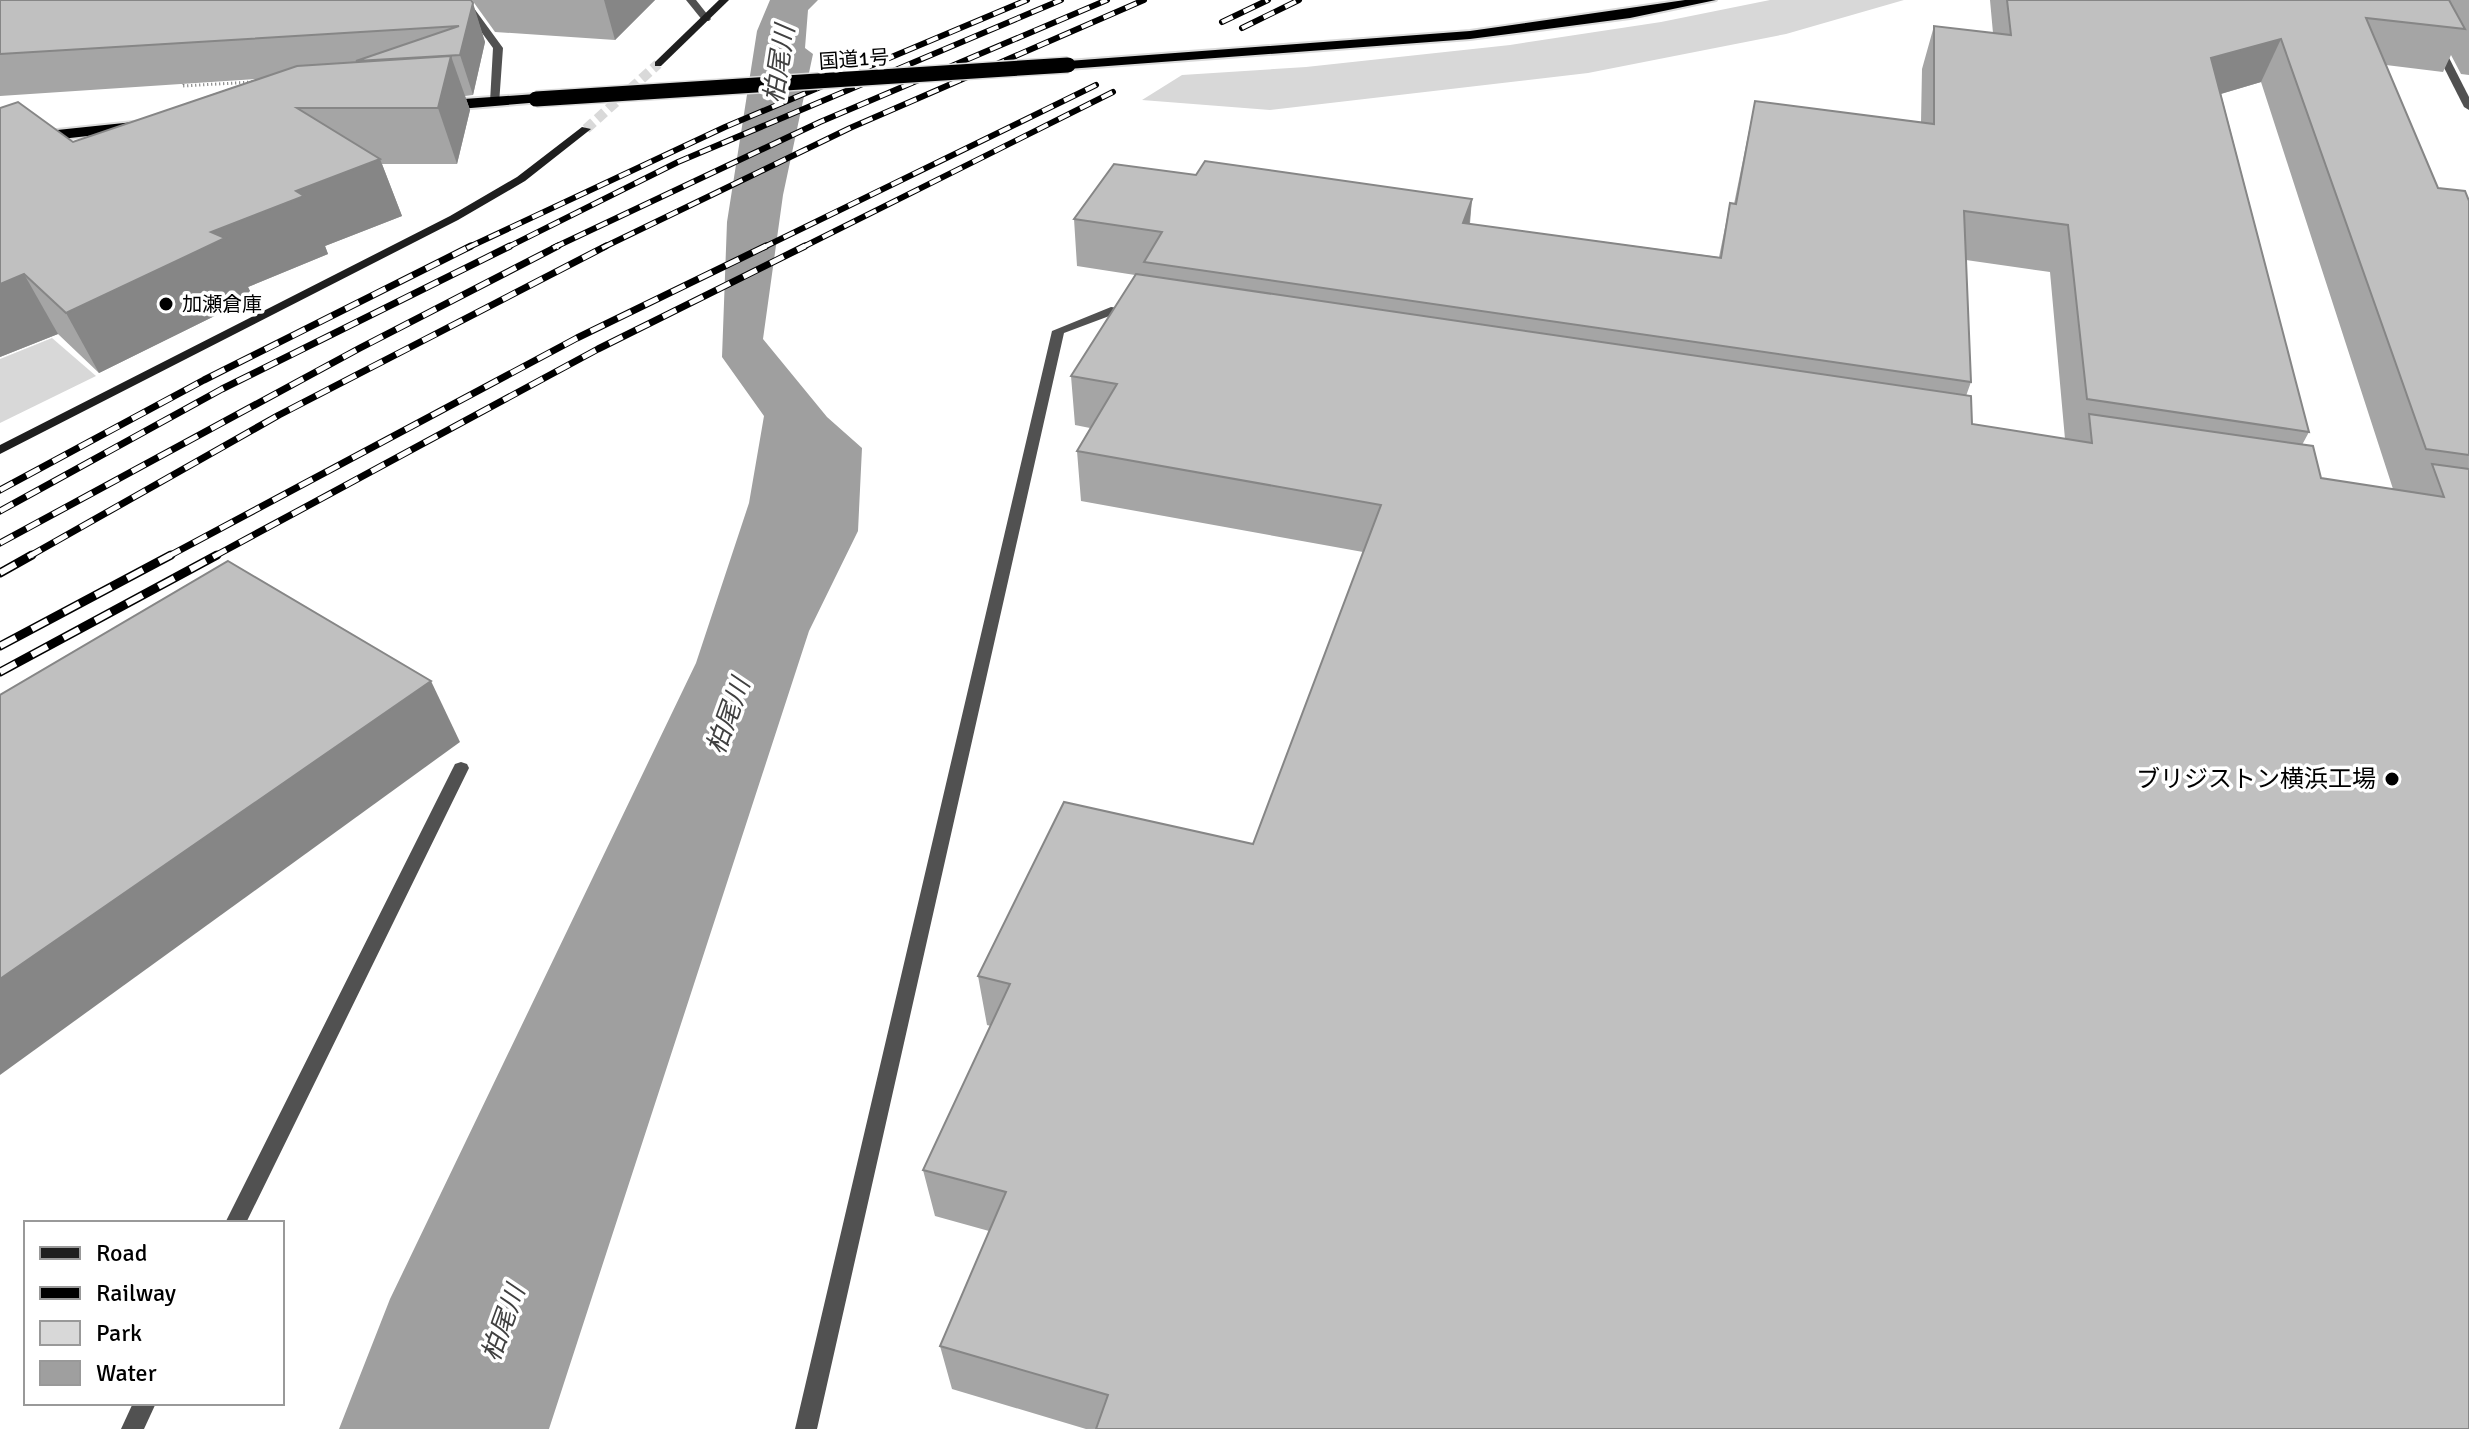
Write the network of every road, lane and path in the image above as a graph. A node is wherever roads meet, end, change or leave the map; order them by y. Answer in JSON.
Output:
{"nodes":[{"id":1,"x":463,"y":0,"type":"edge"},
{"id":2,"x":691,"y":0,"type":"edge"},
{"id":3,"x":724,"y":0,"type":"edge"},
{"id":4,"x":1709,"y":0,"type":"edge"},
{"id":5,"x":706,"y":19,"type":"junction"},
{"id":6,"x":2428,"y":27,"type":"edge"},
{"id":7,"x":658,"y":64,"type":"tunnel mouth"},
{"id":8,"x":190,"y":71,"type":"edge"},
{"id":9,"x":256,"y":82,"type":"edge"},
{"id":10,"x":495,"y":102,"type":"junction"},
{"id":11,"x":419,"y":107,"type":"edge"},
{"id":12,"x":2469,"y":107,"type":"edge"},
{"id":13,"x":0,"y":127,"type":"edge"},
{"id":14,"x":586,"y":129,"type":"tunnel mouth"},
{"id":15,"x":0,"y":141,"type":"edge"},
{"id":16,"x":1159,"y":318,"type":"edge"},
{"id":17,"x":0,"y":450,"type":"edge"},
{"id":18,"x":461,"y":768,"type":"dead end"},
{"id":19,"x":236,"y":1221,"type":"edge"},
{"id":20,"x":144,"y":1405,"type":"edge"},
{"id":21,"x":132,"y":1429,"type":"edge"},
{"id":22,"x":806,"y":1429,"type":"edge"}],
"edges":[{"from":1,"to":10,"type":"street"},
{"from":2,"to":5,"type":"street"},
{"from":3,"to":5,"type":"street"},
{"from":4,"to":10,"type":"highway","name":"国道1号","bridge":true},
{"from":5,"to":7,"type":"street"},
{"from":6,"to":12,"type":"street"},
{"from":8,"to":9,"type":"path"},
{"from":10,"to":11,"type":"highway","name":"国道1号"},
{"from":13,"to":15,"type":"highway"},
{"from":14,"to":17,"type":"street"},
{"from":16,"to":22,"type":"street"},
{"from":18,"to":19,"type":"street"},
{"from":20,"to":21,"type":"street"}]}
